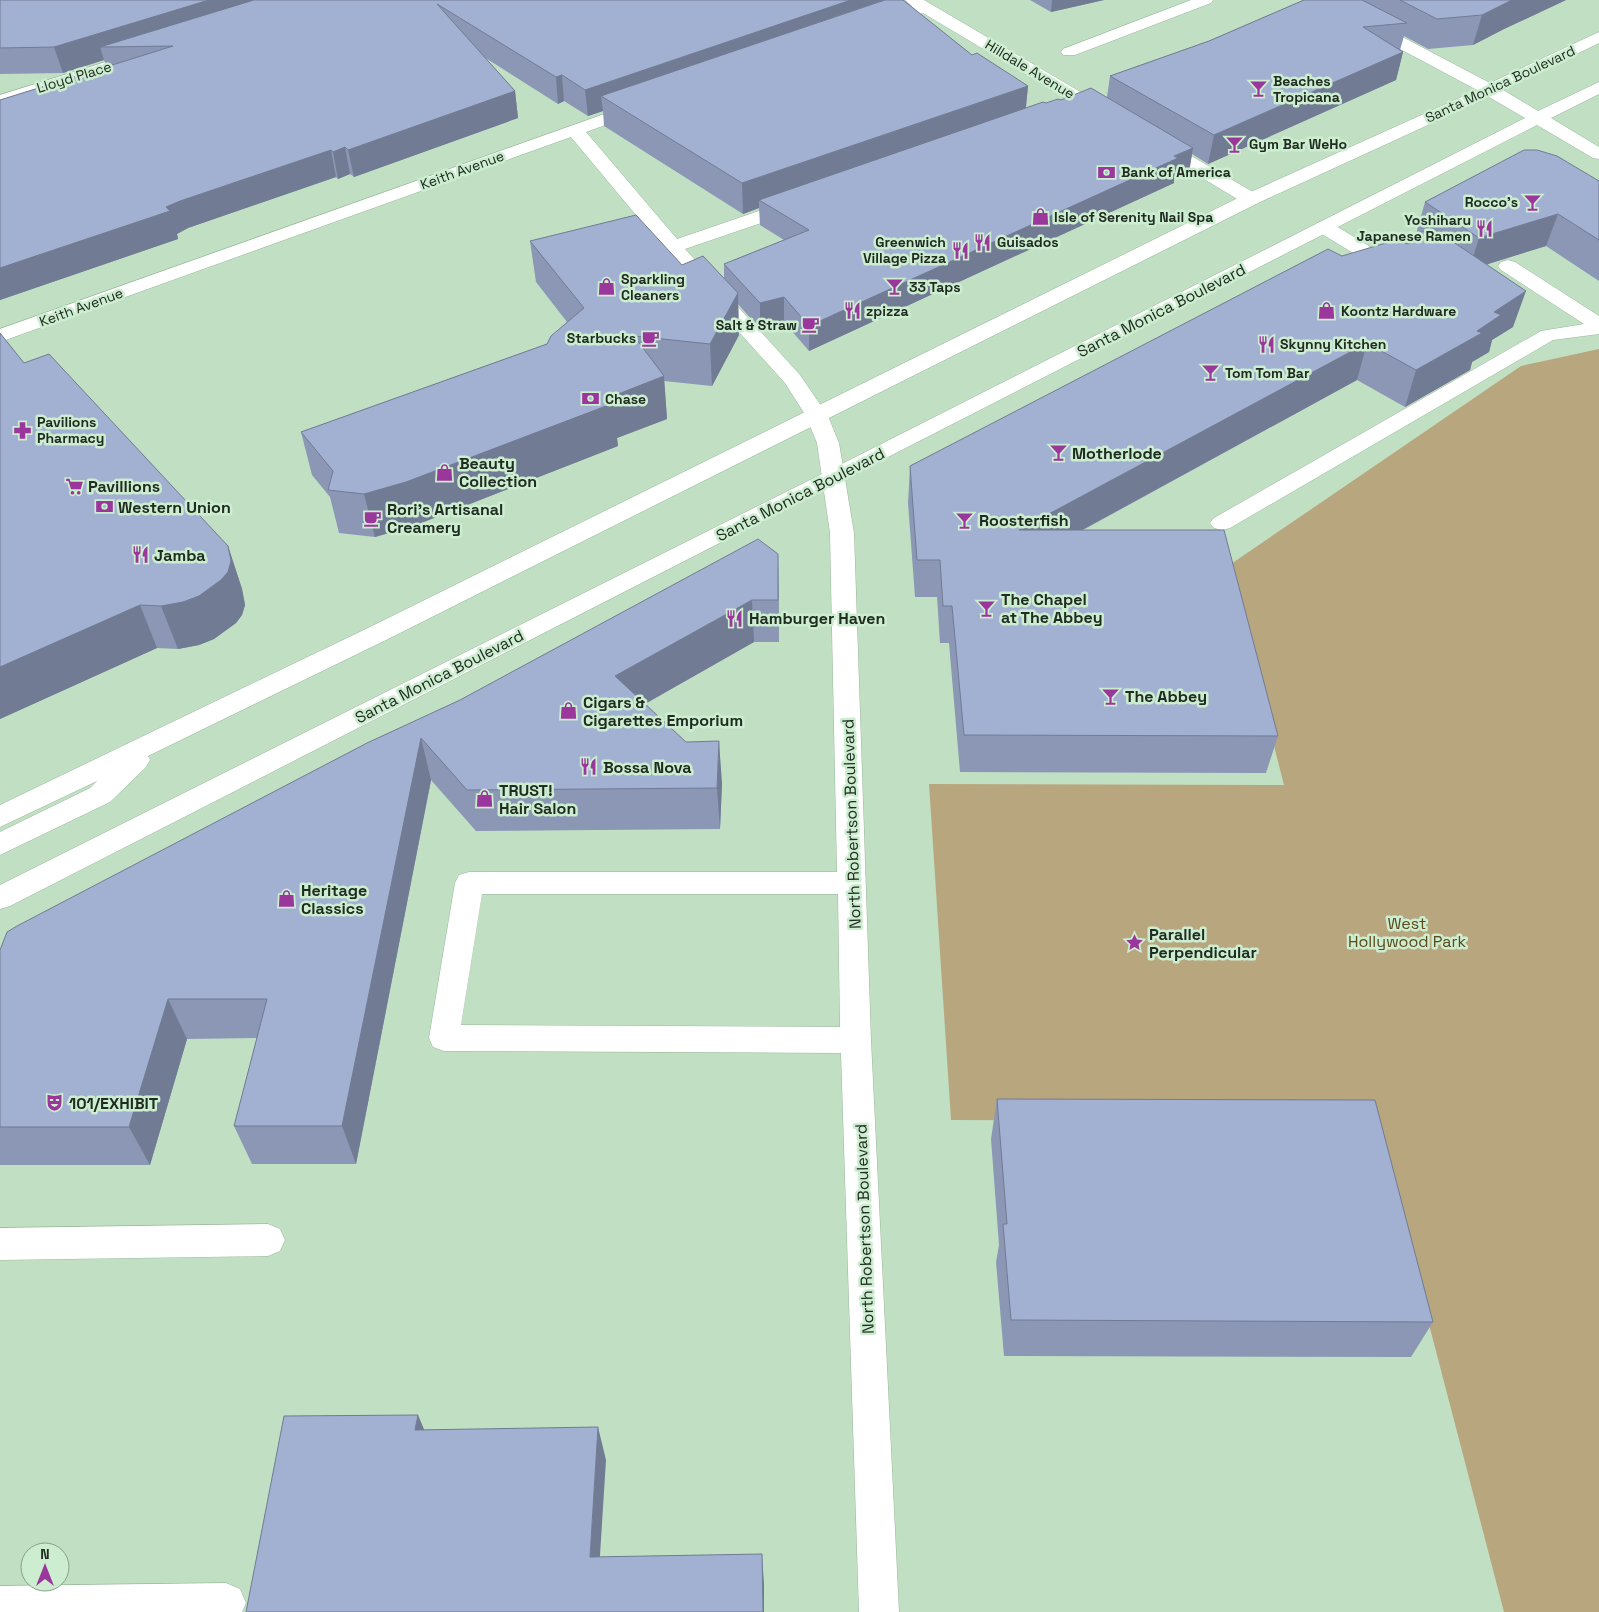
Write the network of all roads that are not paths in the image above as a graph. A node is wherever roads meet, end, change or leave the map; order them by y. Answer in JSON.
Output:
{"nodes":[{"id":1,"x":1204,"y":0,"type":"edge"},
{"id":2,"x":1331,"y":2,"type":"edge"},
{"id":3,"x":919,"y":4,"type":"edge"},
{"id":4,"x":1307,"y":16,"type":"edge"},
{"id":5,"x":865,"y":28,"type":"edge"},
{"id":6,"x":1599,"y":38,"type":"edge"},
{"id":7,"x":160,"y":50,"type":"edge"},
{"id":8,"x":1069,"y":52,"type":"dead end"},
{"id":9,"x":1599,"y":87,"type":"edge"},
{"id":10,"x":1490,"y":90,"type":"junction"},
{"id":11,"x":1108,"y":94,"type":"edge"},
{"id":12,"x":0,"y":100,"type":"edge"},
{"id":13,"x":1086,"y":102,"type":"junction"},
{"id":14,"x":649,"y":103,"type":"edge"},
{"id":15,"x":1069,"y":108,"type":"edge"},
{"id":16,"x":1537,"y":118,"type":"junction"},
{"id":17,"x":1119,"y":121,"type":"edge"},
{"id":18,"x":574,"y":129,"type":"junction"},
{"id":19,"x":1143,"y":136,"type":"edge"},
{"id":20,"x":1599,"y":154,"type":"edge"},
{"id":21,"x":811,"y":199,"type":"edge"},
{"id":22,"x":1251,"y":199,"type":"junction"},
{"id":23,"x":1324,"y":227,"type":"junction"},
{"id":24,"x":674,"y":247,"type":"junction"},
{"id":25,"x":1508,"y":266,"type":"edge"},
{"id":26,"x":1397,"y":272,"type":"edge"},
{"id":27,"x":1599,"y":326,"type":"edge"},
{"id":28,"x":0,"y":336,"type":"edge"},
{"id":29,"x":817,"y":416,"type":"junction"},
{"id":30,"x":834,"y":477,"type":"junction"},
{"id":31,"x":1222,"y":523,"type":"dead end"},
{"id":32,"x":157,"y":742,"type":"junction"},
{"id":33,"x":0,"y":817,"type":"edge"},
{"id":34,"x":0,"y":844,"type":"edge"},
{"id":35,"x":853,"y":884,"type":"junction"},
{"id":36,"x":0,"y":898,"type":"edge"},
{"id":37,"x":856,"y":1040,"type":"junction"},
{"id":38,"x":268,"y":1240,"type":"dead end"},
{"id":39,"x":0,"y":1244,"type":"edge"},
{"id":40,"x":226,"y":1603,"type":"dead end"},
{"id":41,"x":0,"y":1606,"type":"edge"},
{"id":42,"x":879,"y":1612,"type":"edge"}],
"edges":[{"from":1,"to":8,"type":"main road"},
{"from":2,"to":4,"type":"main road"},
{"from":2,"to":10,"type":"main road"},
{"from":3,"to":5,"type":"main road"},
{"from":3,"to":13,"type":"main road","name":"Hilldale Avenue"},
{"from":6,"to":10,"type":"main road","name":"Santa Monica Boulevard"},
{"from":7,"to":12,"type":"main road","name":"Lloyd Place"},
{"from":9,"to":16,"type":"main road","name":"Santa Monica Boulevard"},
{"from":10,"to":16,"type":"main road"},
{"from":10,"to":22,"type":"main road","name":"Santa Monica Boulevard"},
{"from":11,"to":13,"type":"main road"},
{"from":13,"to":15,"type":"main road"},
{"from":13,"to":17,"type":"main road","name":"Hilldale Avenue"},
{"from":14,"to":18,"type":"main road","name":"Keith Avenue"},
{"from":16,"to":20,"type":"main road"},
{"from":16,"to":23,"type":"main road","name":"Santa Monica Boulevard"},
{"from":18,"to":24,"type":"main road","name":"North Robertson Boulevard"},
{"from":18,"to":28,"type":"main road","name":"Keith Avenue"},
{"from":19,"to":22,"type":"main road"},
{"from":21,"to":24,"type":"main road"},
{"from":22,"to":29,"type":"main road","name":"Santa Monica Boulevard"},
{"from":23,"to":26,"type":"main road"},
{"from":23,"to":30,"type":"main road","name":"Santa Monica Boulevard"},
{"from":24,"to":29,"type":"main road","name":"North Robertson Boulevard"},
{"from":25,"to":27,"type":"main road"},
{"from":27,"to":31,"type":"main road"},
{"from":29,"to":30,"type":"main road","name":"North Robertson Boulevard"},
{"from":29,"to":32,"type":"main road","name":"Santa Monica Boulevard"},
{"from":30,"to":35,"type":"main road","name":"North Robertson Boulevard"},
{"from":30,"to":36,"type":"main road","name":"Santa Monica Boulevard"},
{"from":32,"to":33,"type":"main road","name":"Santa Monica Boulevard"},
{"from":32,"to":34,"type":"main road"},
{"from":35,"to":37,"type":"main road","name":"North Robertson Boulevard"},
{"from":35,"to":37,"type":"main road"},
{"from":37,"to":42,"type":"main road","name":"North Robertson Boulevard"},
{"from":38,"to":39,"type":"main road"},
{"from":40,"to":41,"type":"main road"}]}
